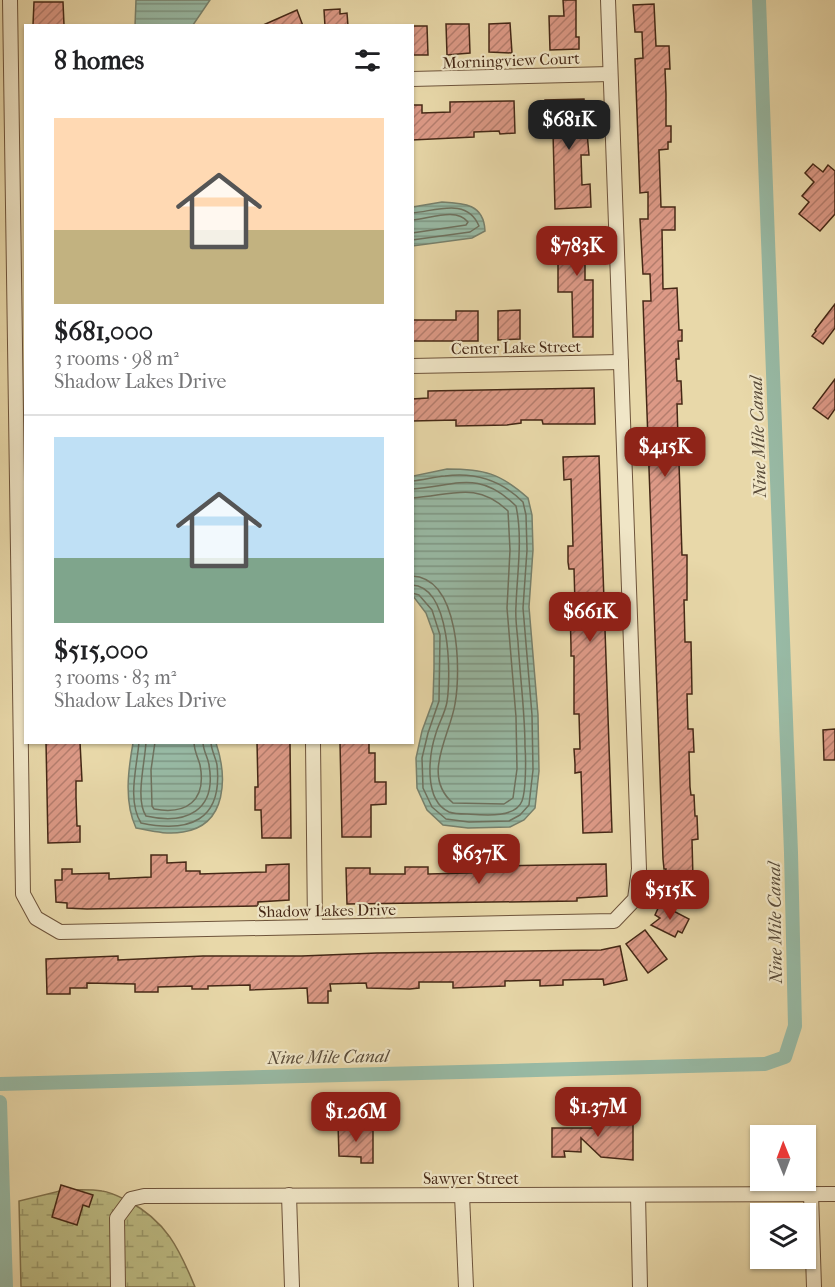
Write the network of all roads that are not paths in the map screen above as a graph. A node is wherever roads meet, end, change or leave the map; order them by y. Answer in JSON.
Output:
{"nodes":[{"id":1,"x":10,"y":0,"type":"edge"},
{"id":2,"x":608,"y":0,"type":"edge"},
{"id":3,"x":610,"y":74,"type":"junction"},
{"id":4,"x":414,"y":79,"type":"edge"},
{"id":5,"x":621,"y":362,"type":"junction"},
{"id":6,"x":414,"y":366,"type":"edge"},
{"id":7,"x":21,"y":373,"type":"edge"},
{"id":8,"x":313,"y":744,"type":"edge"},
{"id":9,"x":315,"y":927,"type":"junction"},
{"id":10,"x":811,"y":1194,"type":"junction"},
{"id":11,"x":835,"y":1194,"type":"edge"},
{"id":12,"x":288,"y":1195,"type":"junction"},
{"id":13,"x":462,"y":1195,"type":"junction"},
{"id":14,"x":638,"y":1195,"type":"junction"},
{"id":15,"x":118,"y":1287,"type":"edge"},
{"id":16,"x":292,"y":1287,"type":"edge"},
{"id":17,"x":466,"y":1287,"type":"edge"},
{"id":18,"x":640,"y":1287,"type":"edge"},
{"id":19,"x":814,"y":1287,"type":"edge"}],
"edges":[{"from":1,"to":7,"type":"street","name":"Shadow Lakes Drive"},
{"from":2,"to":3,"type":"street","name":"Shadow Lakes Drive"},
{"from":3,"to":4,"type":"street","name":"Morningview Court"},
{"from":3,"to":5,"type":"street","name":"Shadow Lakes Drive"},
{"from":5,"to":6,"type":"street","name":"Center Lake Street"},
{"from":5,"to":9,"type":"street","name":"Shadow Lakes Drive"},
{"from":7,"to":9,"type":"street","name":"Shadow Lakes Drive"},
{"from":8,"to":9,"type":"street"},
{"from":10,"to":11,"type":"street","name":"Sawyer Street"},
{"from":10,"to":14,"type":"street","name":"Sawyer Street"},
{"from":10,"to":19,"type":"street"},
{"from":12,"to":13,"type":"street","name":"Sawyer Street"},
{"from":12,"to":15,"type":"street","name":"Sawyer Street"},
{"from":12,"to":16,"type":"street"},
{"from":13,"to":14,"type":"street","name":"Sawyer Street"},
{"from":13,"to":17,"type":"street"},
{"from":14,"to":18,"type":"street"}]}
